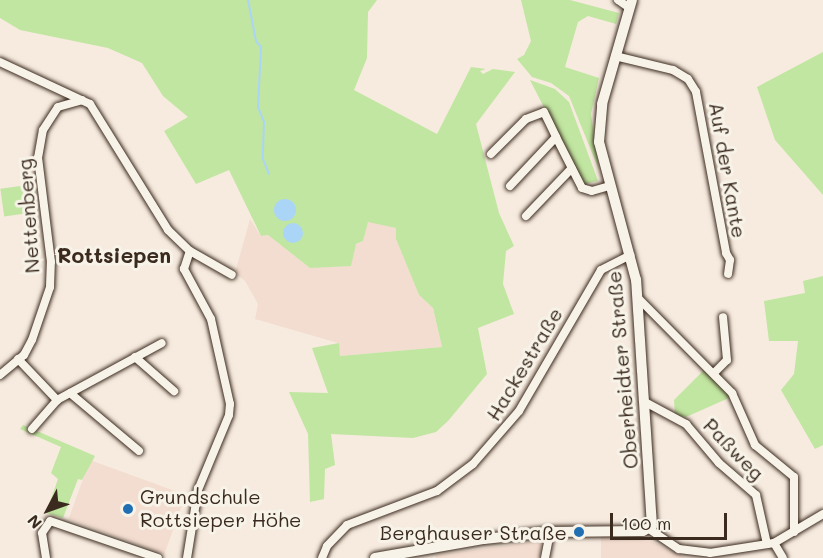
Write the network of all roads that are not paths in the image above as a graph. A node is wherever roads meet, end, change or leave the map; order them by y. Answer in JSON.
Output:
{"nodes":[{"id":1,"x":618,"y":0,"type":"edge"},
{"id":2,"x":631,"y":4,"type":"edge"},
{"id":3,"x":615,"y":56,"type":"junction"},
{"id":4,"x":0,"y":62,"type":"edge"},
{"id":5,"x":83,"y":100,"type":"junction"},
{"id":6,"x":556,"y":137,"type":"junction"},
{"id":7,"x":491,"y":154,"type":"dead end"},
{"id":8,"x":572,"y":168,"type":"junction"},
{"id":9,"x":510,"y":186,"type":"dead end"},
{"id":10,"x":610,"y":186,"type":"junction"},
{"id":11,"x":526,"y":216,"type":"dead end"},
{"id":12,"x":190,"y":251,"type":"junction"},
{"id":13,"x":630,"y":255,"type":"junction"},
{"id":14,"x":728,"y":274,"type":"dead end"},
{"id":15,"x":232,"y":275,"type":"dead end"},
{"id":16,"x":638,"y":298,"type":"junction"},
{"id":17,"x":723,"y":317,"type":"dead end"},
{"id":18,"x":162,"y":343,"type":"dead end"},
{"id":19,"x":135,"y":357,"type":"junction"},
{"id":20,"x":18,"y":359,"type":"junction"},
{"id":21,"x":714,"y":373,"type":"junction"},
{"id":22,"x":0,"y":375,"type":"edge"},
{"id":23,"x":174,"y":391,"type":"dead end"},
{"id":24,"x":70,"y":393,"type":"junction"},
{"id":25,"x":57,"y":400,"type":"junction"},
{"id":26,"x":645,"y":402,"type":"junction"},
{"id":27,"x":32,"y":429,"type":"dead end"},
{"id":28,"x":139,"y":451,"type":"dead end"},
{"id":29,"x":823,"y":514,"type":"edge"},
{"id":30,"x":650,"y":529,"type":"junction"},
{"id":31,"x":550,"y":532,"type":"junction"},
{"id":32,"x":794,"y":532,"type":"junction"},
{"id":33,"x":771,"y":543,"type":"junction"},
{"id":34,"x":46,"y":558,"type":"edge"},
{"id":35,"x":158,"y":558,"type":"edge"},
{"id":36,"x":187,"y":558,"type":"edge"},
{"id":37,"x":322,"y":558,"type":"edge"},
{"id":38,"x":375,"y":558,"type":"edge"},
{"id":39,"x":545,"y":558,"type":"edge"},
{"id":40,"x":783,"y":558,"type":"edge"}],
"edges":[{"from":1,"to":2,"type":"street"},
{"from":2,"to":3,"type":"street","name":"Oberheidter Straße"},
{"from":3,"to":10,"type":"street","name":"Oberheidter Straße"},
{"from":3,"to":14,"type":"street","name":"Auf der Kante"},
{"from":4,"to":5,"type":"street"},
{"from":5,"to":12,"type":"street"},
{"from":5,"to":20,"type":"street","name":"Nettenberg"},
{"from":6,"to":7,"type":"street"},
{"from":6,"to":8,"type":"street"},
{"from":6,"to":9,"type":"street"},
{"from":8,"to":10,"type":"street"},
{"from":8,"to":11,"type":"street"},
{"from":10,"to":13,"type":"street","name":"Oberheidter Straße"},
{"from":12,"to":15,"type":"street"},
{"from":12,"to":36,"type":"street"},
{"from":13,"to":16,"type":"street","name":"Oberheidter Straße"},
{"from":13,"to":37,"type":"street","name":"Hackestraße"},
{"from":16,"to":21,"type":"street"},
{"from":16,"to":26,"type":"street","name":"Oberheidter Straße"},
{"from":17,"to":21,"type":"street"},
{"from":18,"to":19,"type":"street"},
{"from":19,"to":23,"type":"street"},
{"from":19,"to":24,"type":"street"},
{"from":20,"to":22,"type":"street","name":"Nettenberg"},
{"from":20,"to":25,"type":"street"},
{"from":21,"to":32,"type":"street"},
{"from":24,"to":25,"type":"street"},
{"from":24,"to":28,"type":"street"},
{"from":25,"to":27,"type":"street"},
{"from":26,"to":30,"type":"street","name":"Oberheidter Straße"},
{"from":26,"to":33,"type":"street","name":"Paßweg"},
{"from":29,"to":32,"type":"street"},
{"from":30,"to":31,"type":"street"},
{"from":30,"to":33,"type":"street"},
{"from":31,"to":38,"type":"street"},
{"from":31,"to":39,"type":"street"},
{"from":32,"to":33,"type":"street"},
{"from":33,"to":40,"type":"street","name":"Paßweg"},
{"from":34,"to":35,"type":"street"}]}
